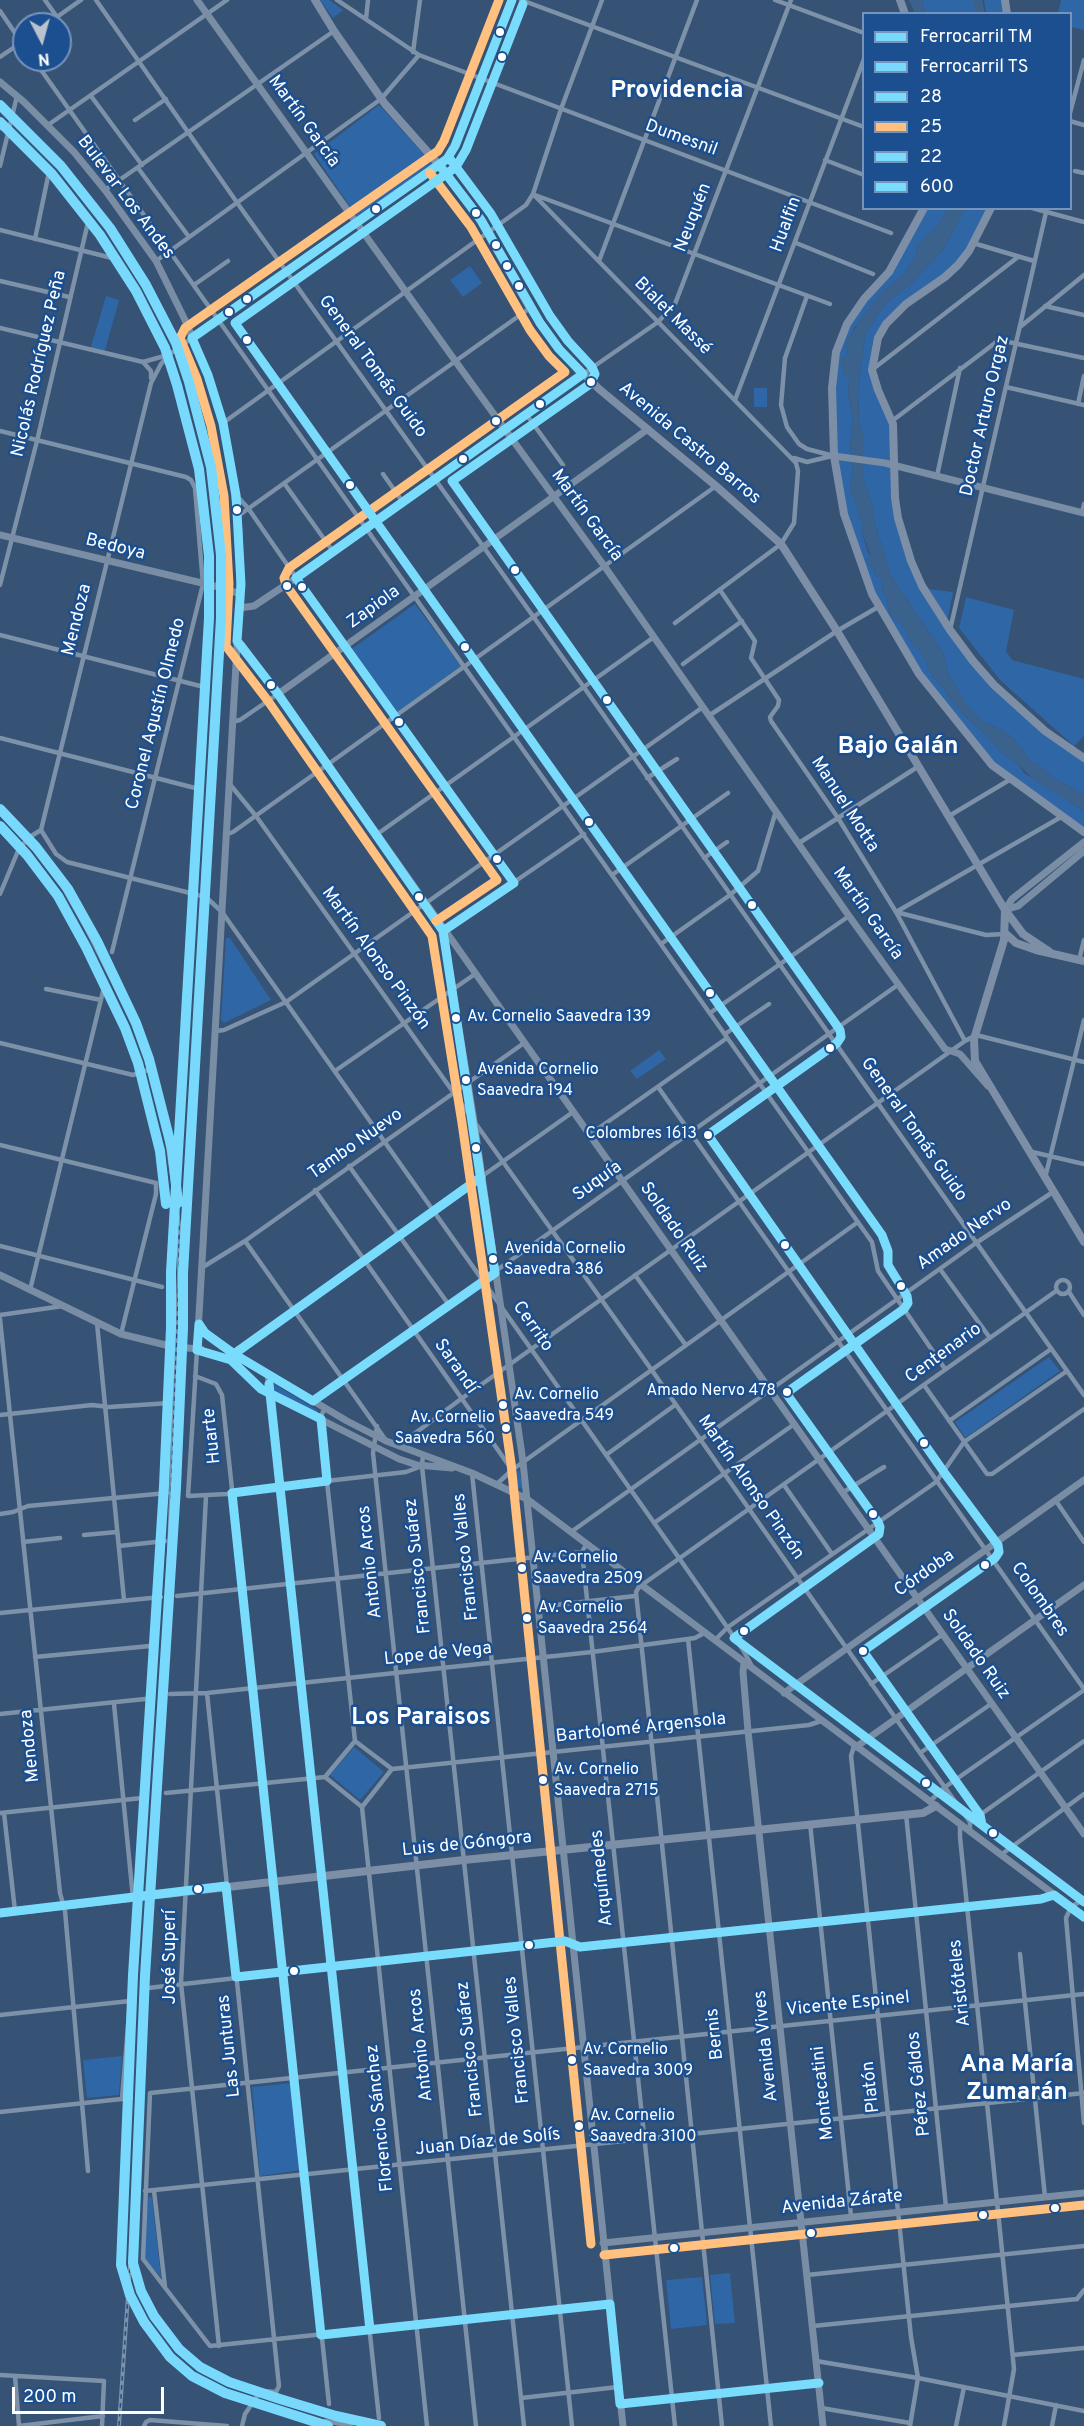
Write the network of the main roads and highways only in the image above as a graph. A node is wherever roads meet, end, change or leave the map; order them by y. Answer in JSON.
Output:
{"nodes":[{"id":1,"x":197,"y":0,"type":"edge"},
{"id":2,"x":315,"y":0,"type":"edge"},
{"id":3,"x":512,"y":0,"type":"edge"},
{"id":4,"x":0,"y":82,"type":"edge"},
{"id":5,"x":440,"y":166,"type":"junction"},
{"id":6,"x":923,"y":210,"type":"edge"},
{"id":7,"x":990,"y":210,"type":"edge"},
{"id":8,"x":357,"y":223,"type":"junction"},
{"id":9,"x":192,"y":338,"type":"junction"},
{"id":10,"x":583,"y":374,"type":"junction"},
{"id":11,"x":505,"y":429,"type":"junction"},
{"id":12,"x":648,"y":429,"type":"junction"},
{"id":13,"x":837,"y":456,"type":"junction"},
{"id":14,"x":889,"y":464,"type":"junction"},
{"id":15,"x":554,"y":498,"type":"junction"},
{"id":16,"x":1083,"y":513,"type":"edge"},
{"id":17,"x":0,"y":535,"type":"edge"},
{"id":18,"x":241,"y":584,"type":"junction"},
{"id":19,"x":223,"y":588,"type":"junction"},
{"id":20,"x":240,"y":594,"type":"junction"},
{"id":21,"x":239,"y":608,"type":"junction"},
{"id":22,"x":237,"y":641,"type":"junction"},
{"id":23,"x":278,"y":694,"type":"junction"},
{"id":24,"x":1056,"y":741,"type":"junction"},
{"id":25,"x":1084,"y":758,"type":"edge"},
{"id":26,"x":1084,"y":763,"type":"edge"},
{"id":27,"x":1084,"y":832,"type":"edge"},
{"id":28,"x":1084,"y":842,"type":"edge"},
{"id":29,"x":1084,"y":851,"type":"edge"},
{"id":30,"x":1005,"y":910,"type":"junction"},
{"id":31,"x":443,"y":931,"type":"junction"},
{"id":32,"x":1005,"y":933,"type":"junction"},
{"id":33,"x":1016,"y":943,"type":"junction"},
{"id":34,"x":1002,"y":949,"type":"junction"},
{"id":35,"x":1050,"y":952,"type":"junction"},
{"id":36,"x":1082,"y":960,"type":"edge"},
{"id":37,"x":989,"y":1087,"type":"junction"},
{"id":38,"x":1084,"y":1242,"type":"edge"},
{"id":39,"x":0,"y":1275,"type":"edge"},
{"id":40,"x":199,"y":1324,"type":"junction"},
{"id":41,"x":197,"y":1350,"type":"junction"},
{"id":42,"x":234,"y":1354,"type":"junction"},
{"id":43,"x":461,"y":1468,"type":"junction"},
{"id":44,"x":1084,"y":1480,"type":"edge"},
{"id":45,"x":527,"y":1499,"type":"junction"},
{"id":46,"x":1084,"y":1585,"type":"edge"},
{"id":47,"x":917,"y":1598,"type":"junction"},
{"id":48,"x":744,"y":1663,"type":"junction"},
{"id":49,"x":966,"y":1669,"type":"junction"},
{"id":50,"x":784,"y":1693,"type":"junction"},
{"id":51,"x":855,"y":1746,"type":"junction"},
{"id":52,"x":933,"y":1804,"type":"junction"},
{"id":53,"x":759,"y":1829,"type":"junction"},
{"id":54,"x":1084,"y":1834,"type":"edge"},
{"id":55,"x":562,"y":1850,"type":"junction"},
{"id":56,"x":0,"y":1913,"type":"edge"},
{"id":57,"x":1084,"y":1917,"type":"edge"},
{"id":58,"x":1084,"y":2193,"type":"edge"},
{"id":59,"x":801,"y":2222,"type":"junction"},
{"id":60,"x":603,"y":2243,"type":"junction"},
{"id":61,"x":622,"y":2426,"type":"edge"},
{"id":62,"x":823,"y":2426,"type":"edge"}],
"edges":[{"from":1,"to":8,"type":"main road","name":"Martín García"},
{"from":2,"to":5,"type":"main road","name":"Avenida Castro Barros"},
{"from":3,"to":5,"type":"main road"},
{"from":4,"to":9,"type":"main road","name":"Bulevar Los Andes"},
{"from":5,"to":8,"type":"main road"},
{"from":5,"to":10,"type":"main road","name":"Avenida Castro Barros"},
{"from":6,"to":13,"type":"main road"},
{"from":7,"to":14,"type":"main road"},
{"from":8,"to":9,"type":"main road"},
{"from":8,"to":11,"type":"main road","name":"Martín García"},
{"from":9,"to":18,"type":"main road","name":"Bulevar Los Andes"},
{"from":10,"to":11,"type":"main road"},
{"from":10,"to":12,"type":"main road","name":"Avenida Castro Barros"},
{"from":11,"to":15,"type":"main road","name":"Martín García"},
{"from":11,"to":21,"type":"main road"},
{"from":12,"to":15,"type":"main road","name":"Zapiola"},
{"from":12,"to":30,"type":"main road","name":"Avenida Castro Barros"},
{"from":13,"to":14,"type":"main road"},
{"from":13,"to":27,"type":"main road"},
{"from":14,"to":16,"type":"main road"},
{"from":14,"to":24,"type":"main road"},
{"from":15,"to":23,"type":"main road","name":"Zapiola"},
{"from":15,"to":37,"type":"main road","name":"Martín García"},
{"from":17,"to":19,"type":"main road","name":"Bedoya"},
{"from":18,"to":19,"type":"main road","name":"Bedoya"},
{"from":18,"to":20,"type":"main road","name":"Bulevar Los Andes"},
{"from":19,"to":20,"type":"main road","name":"Bedoya"},
{"from":20,"to":21,"type":"main road","name":"Bulevar Los Andes"},
{"from":21,"to":22,"type":"main road","name":"Bulevar Los Andes"},
{"from":22,"to":23,"type":"main road","name":"Soldado Ruiz"},
{"from":22,"to":40,"type":"main road","name":"Bulevar Los Andes"},
{"from":23,"to":31,"type":"main road","name":"Soldado Ruiz"},
{"from":24,"to":25,"type":"main road"},
{"from":24,"to":26,"type":"main road"},
{"from":28,"to":30,"type":"main road"},
{"from":29,"to":30,"type":"main road"},
{"from":30,"to":32,"type":"main road"},
{"from":30,"to":35,"type":"main road","name":"Avenida Castro Barros"},
{"from":31,"to":45,"type":"main road"},
{"from":31,"to":47,"type":"main road","name":"Soldado Ruiz"},
{"from":32,"to":33,"type":"main road"},
{"from":32,"to":34,"type":"main road"},
{"from":33,"to":34,"type":"main road"},
{"from":33,"to":35,"type":"main road"},
{"from":34,"to":37,"type":"main road"},
{"from":35,"to":36,"type":"main road"},
{"from":37,"to":38,"type":"main road"},
{"from":39,"to":41,"type":"main road"},
{"from":40,"to":41,"type":"main road","name":"Bulevar Los Andes"},
{"from":40,"to":42,"type":"main road"},
{"from":41,"to":42,"type":"main road"},
{"from":41,"to":43,"type":"main road"},
{"from":42,"to":43,"type":"main road"},
{"from":43,"to":45,"type":"main road"},
{"from":44,"to":47,"type":"main road","name":"Córdoba"},
{"from":45,"to":48,"type":"main road"},
{"from":45,"to":55,"type":"main road"},
{"from":46,"to":49,"type":"main road"},
{"from":47,"to":49,"type":"main road","name":"Soldado Ruiz"},
{"from":47,"to":50,"type":"main road","name":"Córdoba"},
{"from":48,"to":50,"type":"main road"},
{"from":48,"to":53,"type":"main road","name":"Avenida Vives"},
{"from":49,"to":51,"type":"main road"},
{"from":49,"to":54,"type":"main road","name":"Soldado Ruiz"},
{"from":50,"to":51,"type":"main road"},
{"from":51,"to":52,"type":"main road"},
{"from":52,"to":53,"type":"main road","name":"Luis de Góngora"},
{"from":52,"to":57,"type":"main road"},
{"from":53,"to":55,"type":"main road","name":"Luis de Góngora"},
{"from":53,"to":59,"type":"main road","name":"Avenida Vives"},
{"from":55,"to":56,"type":"main road","name":"Luis de Góngora"},
{"from":55,"to":60,"type":"main road"},
{"from":58,"to":59,"type":"main road","name":"Avenida Zárate"},
{"from":59,"to":60,"type":"main road","name":"Avenida Zárate"},
{"from":59,"to":62,"type":"main road","name":"Avenida Vives"},
{"from":60,"to":61,"type":"main road"}]}
